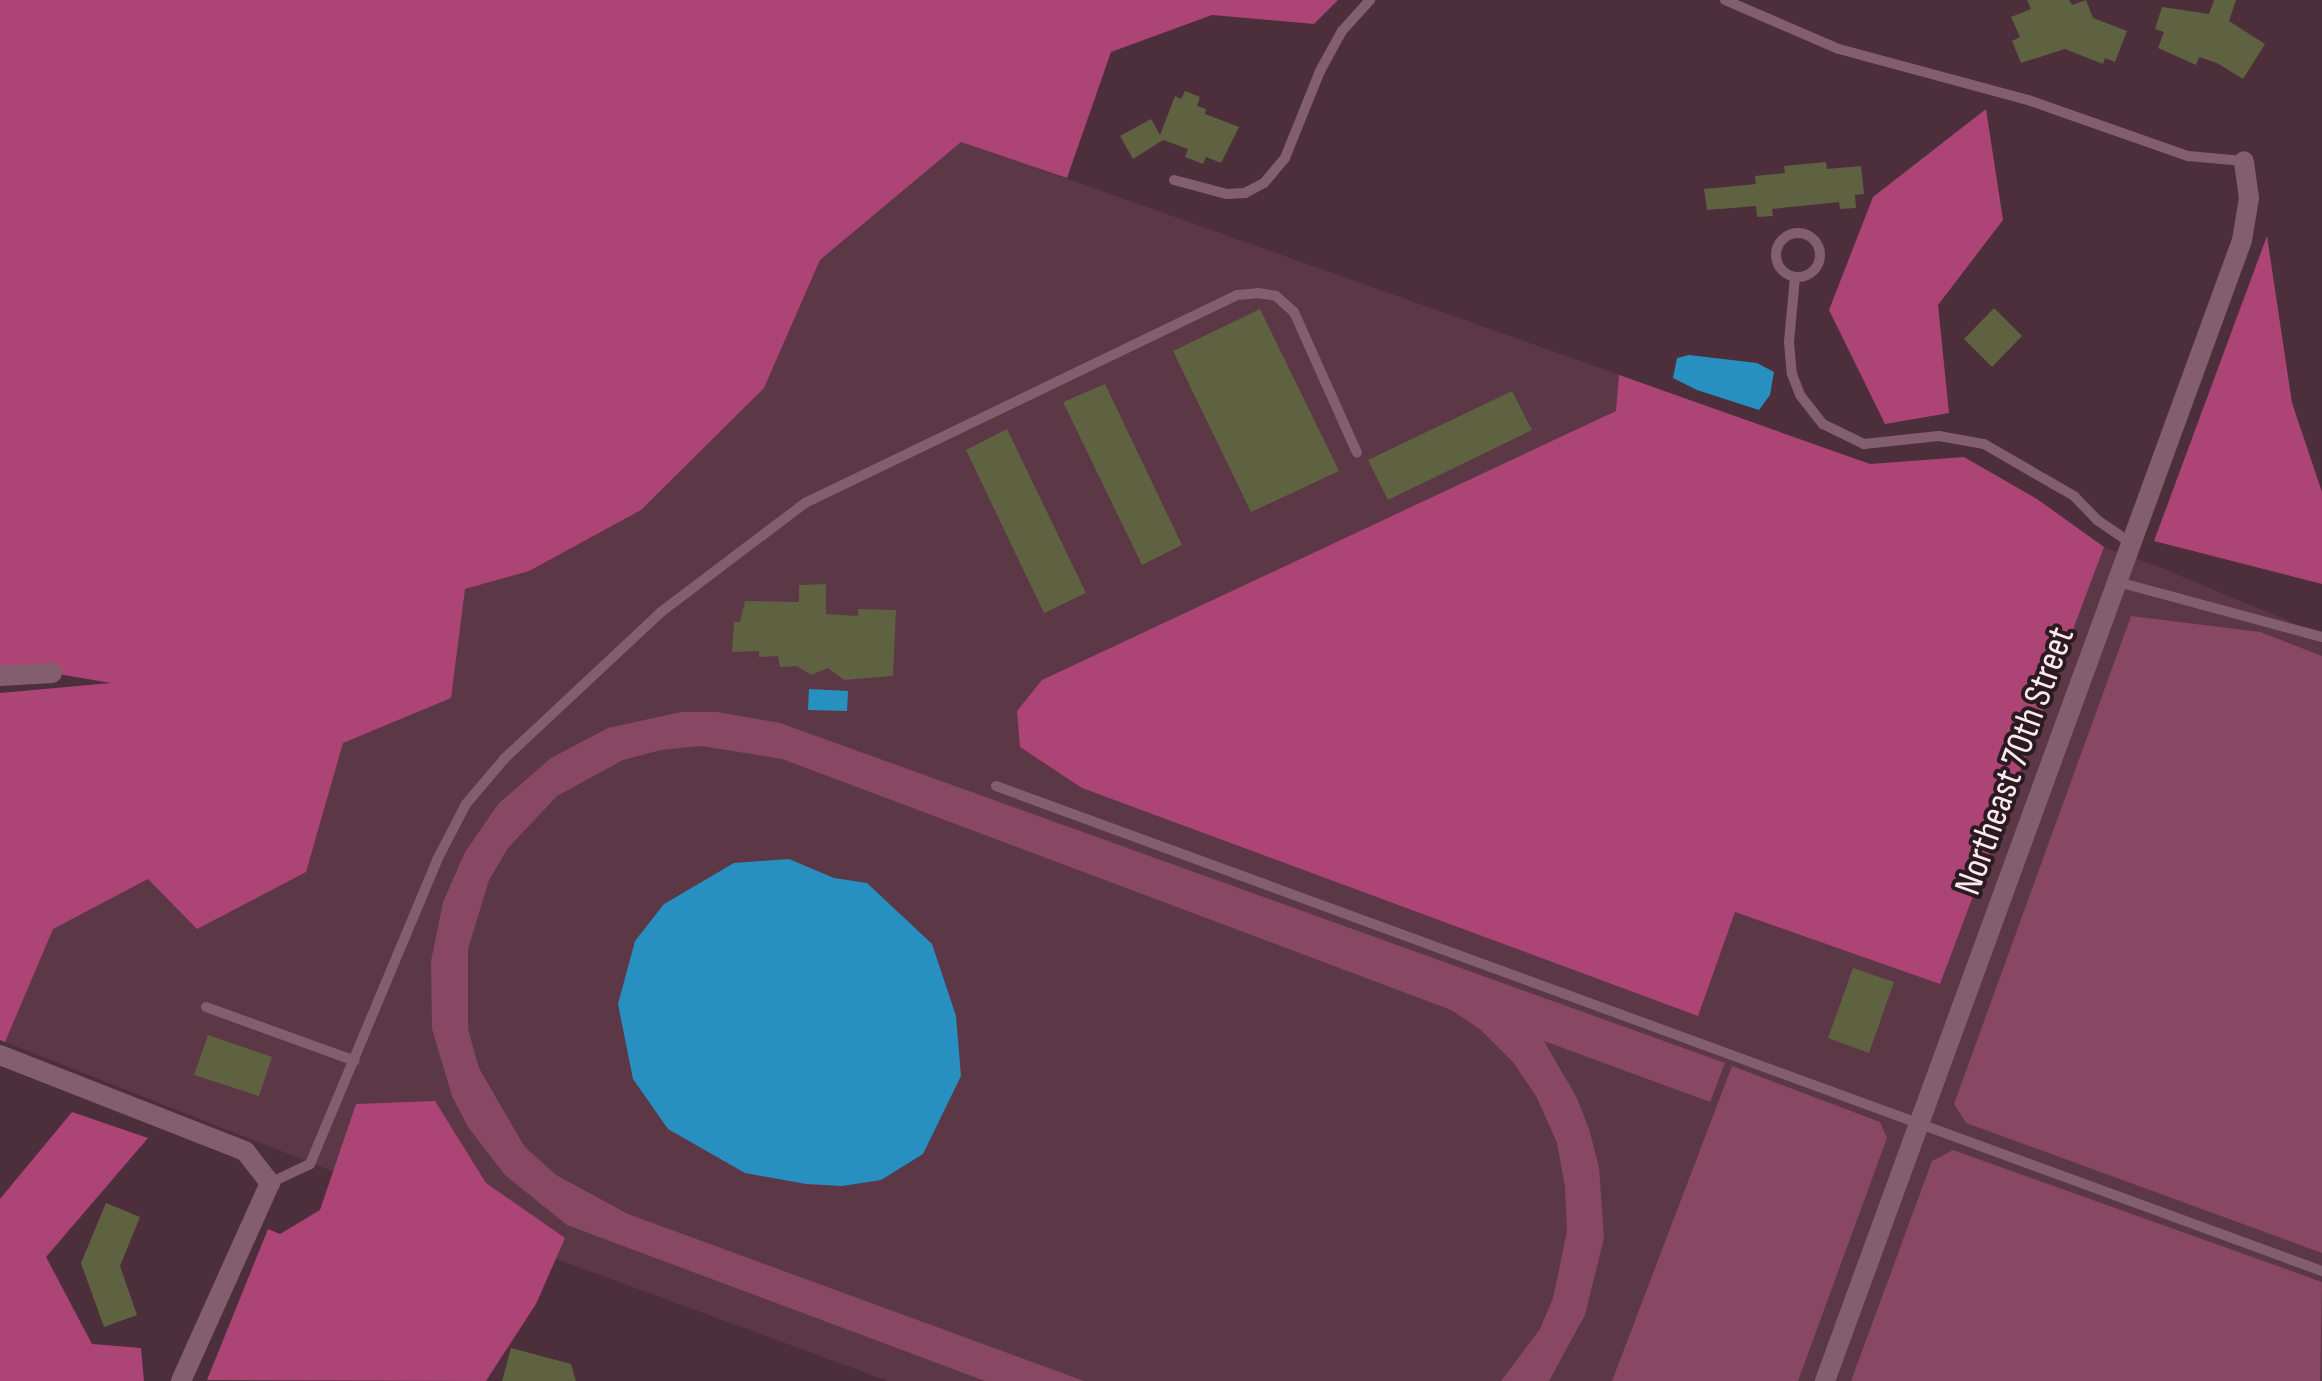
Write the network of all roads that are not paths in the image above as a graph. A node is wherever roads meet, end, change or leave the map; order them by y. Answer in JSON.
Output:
{"nodes":[{"id":1,"x":1370,"y":0,"type":"edge"},
{"id":2,"x":1725,"y":0,"type":"edge"},
{"id":3,"x":2244,"y":161,"type":"joint"},
{"id":4,"x":1174,"y":180,"type":"dead end"},
{"id":5,"x":1795,"y":277,"type":"junction"},
{"id":6,"x":1358,"y":453,"type":"dead end"},
{"id":7,"x":2132,"y":543,"type":"junction"},
{"id":8,"x":2117,"y":582,"type":"junction"},
{"id":9,"x":2322,"y":637,"type":"edge"},
{"id":10,"x":52,"y":673,"type":"dead end"},
{"id":11,"x":0,"y":676,"type":"edge"},
{"id":12,"x":996,"y":786,"type":"dead end"},
{"id":13,"x":206,"y":1008,"type":"dead end"},
{"id":14,"x":0,"y":1055,"type":"edge"},
{"id":15,"x":354,"y":1061,"type":"junction"},
{"id":16,"x":1922,"y":1126,"type":"junction"},
{"id":17,"x":270,"y":1184,"type":"junction"},
{"id":18,"x":2322,"y":1271,"type":"edge"},
{"id":19,"x":181,"y":1381,"type":"edge"},
{"id":20,"x":1826,"y":1381,"type":"edge"}],
"edges":[{"from":1,"to":4,"type":"lane"},
{"from":2,"to":3,"type":"lane"},
{"from":3,"to":7,"type":"street","name":"Northeast 70th Street"},
{"from":5,"to":5,"type":"lane"},
{"from":5,"to":7,"type":"lane"},
{"from":6,"to":15,"type":"lane"},
{"from":7,"to":8,"type":"street","name":"Northeast 70th Street"},
{"from":8,"to":9,"type":"lane"},
{"from":8,"to":16,"type":"street","name":"Northeast 70th Street"},
{"from":10,"to":11,"type":"street"},
{"from":12,"to":16,"type":"lane"},
{"from":13,"to":15,"type":"lane"},
{"from":14,"to":17,"type":"street"},
{"from":15,"to":17,"type":"lane"},
{"from":16,"to":18,"type":"lane"},
{"from":16,"to":20,"type":"street","name":"Northeast 70th Street"},
{"from":17,"to":19,"type":"street"}]}
